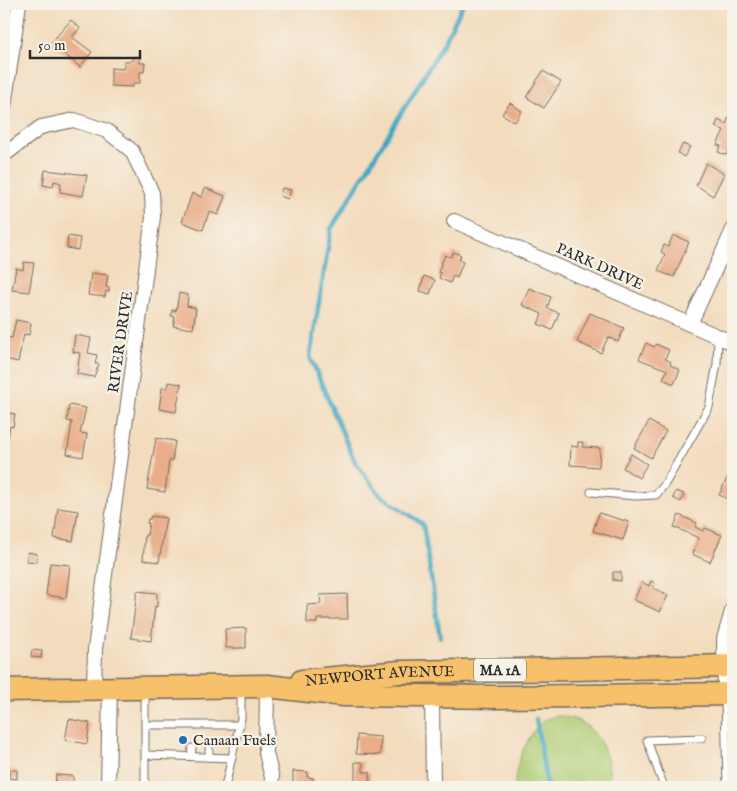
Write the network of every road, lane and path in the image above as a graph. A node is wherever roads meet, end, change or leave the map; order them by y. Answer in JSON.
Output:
{"nodes":[{"id":1,"x":19,"y":4,"type":"edge"},
{"id":2,"x":4,"y":106,"type":"edge"},
{"id":3,"x":4,"y":155,"type":"edge"},
{"id":4,"x":454,"y":221,"type":"dead end"},
{"id":5,"x":733,"y":230,"type":"edge"},
{"id":6,"x":690,"y":324,"type":"junction"},
{"id":7,"x":718,"y":336,"type":"junction"},
{"id":8,"x":733,"y":343,"type":"edge"},
{"id":9,"x":591,"y":492,"type":"dead end"},
{"id":10,"x":733,"y":608,"type":"edge"},
{"id":11,"x":729,"y":666,"type":"edge"},
{"id":12,"x":267,"y":686,"type":"junction"},
{"id":13,"x":241,"y":687,"type":"junction"},
{"id":14,"x":102,"y":688,"type":"junction"},
{"id":15,"x":145,"y":688,"type":"junction"},
{"id":16,"x":4,"y":690,"type":"edge"},
{"id":17,"x":729,"y":694,"type":"edge"},
{"id":18,"x":432,"y":696,"type":"junction"},
{"id":19,"x":146,"y":725,"type":"junction"},
{"id":20,"x":173,"y":725,"type":"junction"},
{"id":21,"x":192,"y":725,"type":"junction"},
{"id":22,"x":210,"y":725,"type":"junction"},
{"id":23,"x":240,"y":726,"type":"junction"},
{"id":24,"x":173,"y":734,"type":"dead end"},
{"id":25,"x":191,"y":734,"type":"dead end"},
{"id":26,"x":209,"y":734,"type":"dead end"},
{"id":27,"x":702,"y":738,"type":"dead end"},
{"id":28,"x":209,"y":749,"type":"dead end"},
{"id":29,"x":146,"y":755,"type":"junction"},
{"id":30,"x":209,"y":757,"type":"junction"},
{"id":31,"x":232,"y":758,"type":"junction"},
{"id":32,"x":272,"y":778,"type":"dead end"},
{"id":33,"x":730,"y":779,"type":"edge"},
{"id":34,"x":108,"y":787,"type":"edge"},
{"id":35,"x":145,"y":787,"type":"edge"},
{"id":36,"x":225,"y":787,"type":"edge"},
{"id":37,"x":433,"y":787,"type":"edge"},
{"id":38,"x":664,"y":787,"type":"edge"},
{"id":39,"x":727,"y":787,"type":"edge"}],
"edges":[{"from":1,"to":2,"type":"street"},
{"from":3,"to":14,"type":"street","name":"RIVER DRIVE"},
{"from":4,"to":6,"type":"street","name":"PARK DRIVE"},
{"from":5,"to":6,"type":"street"},
{"from":6,"to":7,"type":"street","name":"PARK DRIVE"},
{"from":7,"to":8,"type":"street","name":"PARK DRIVE"},
{"from":7,"to":9,"type":"lane"},
{"from":10,"to":11,"type":"street"},
{"from":11,"to":12,"type":"main road","name":"NEWPORT AVENUE","number":"MA 1A"},
{"from":11,"to":17,"type":"street"},
{"from":12,"to":13,"type":"main road","name":"NEWPORT AVENUE","number":"MA 1A"},
{"from":12,"to":18,"type":"main road","name":"NEWPORT AVENUE","number":"MA 1A"},
{"from":12,"to":32,"type":"street"},
{"from":13,"to":15,"type":"main road","name":"NEWPORT AVENUE","number":"MA 1A"},
{"from":13,"to":23,"type":"lane"},
{"from":14,"to":15,"type":"main road","name":"NEWPORT AVENUE","number":"MA 1A"},
{"from":14,"to":16,"type":"main road","name":"NEWPORT AVENUE","number":"MA 1A"},
{"from":14,"to":34,"type":"street","name":"RIVER DRIVE"},
{"from":15,"to":19,"type":"lane"},
{"from":17,"to":18,"type":"main road","name":"NEWPORT AVENUE","number":"MA 1A"},
{"from":17,"to":33,"type":"lane"},
{"from":18,"to":37,"type":"street"},
{"from":19,"to":20,"type":"lane"},
{"from":19,"to":29,"type":"lane"},
{"from":20,"to":21,"type":"lane"},
{"from":20,"to":24,"type":"lane"},
{"from":21,"to":22,"type":"lane"},
{"from":21,"to":25,"type":"lane"},
{"from":22,"to":23,"type":"lane"},
{"from":22,"to":26,"type":"lane"},
{"from":23,"to":31,"type":"lane"},
{"from":27,"to":38,"type":"lane"},
{"from":28,"to":30,"type":"lane"},
{"from":29,"to":30,"type":"lane"},
{"from":29,"to":35,"type":"lane"},
{"from":30,"to":31,"type":"lane"},
{"from":31,"to":36,"type":"lane"},
{"from":33,"to":39,"type":"lane"}]}
